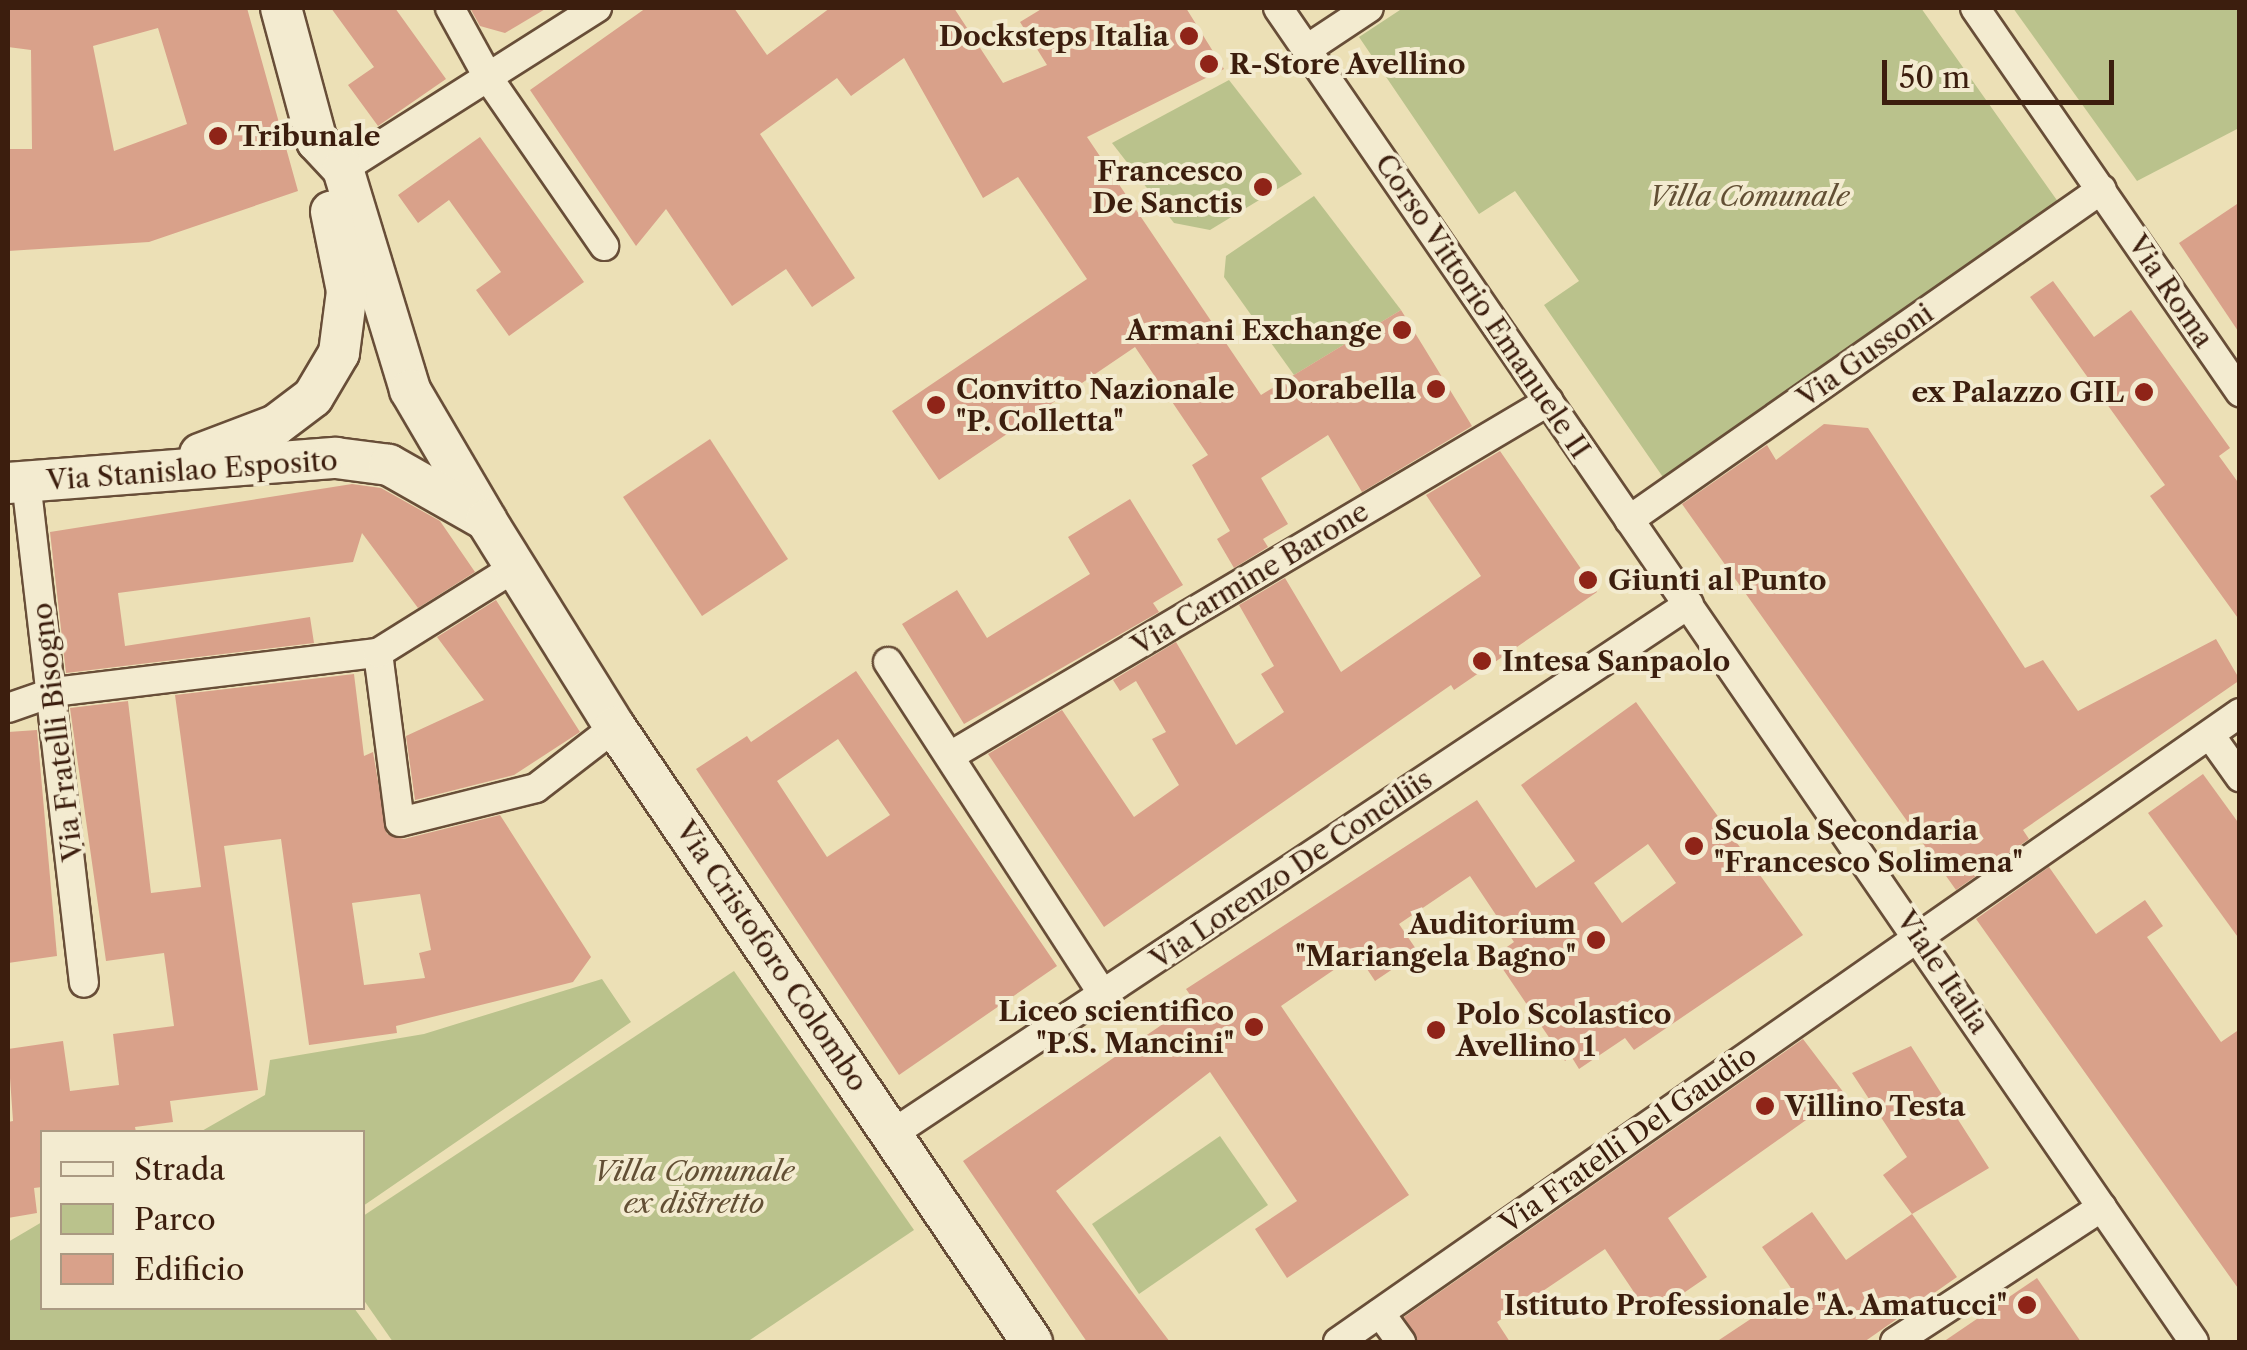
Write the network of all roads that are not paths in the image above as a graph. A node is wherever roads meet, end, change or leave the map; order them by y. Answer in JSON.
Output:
{"nodes":[{"id":1,"x":281,"y":8,"type":"edge"},
{"id":2,"x":450,"y":8,"type":"edge"},
{"id":3,"x":597,"y":8,"type":"edge"},
{"id":4,"x":1278,"y":8,"type":"edge"},
{"id":5,"x":1369,"y":8,"type":"edge"},
{"id":6,"x":1975,"y":8,"type":"edge"},
{"id":7,"x":1306,"y":49,"type":"junction"},
{"id":8,"x":489,"y":79,"type":"junction"},
{"id":9,"x":330,"y":155,"type":"junction"},
{"id":10,"x":2102,"y":189,"type":"junction"},
{"id":11,"x":604,"y":246,"type":"dead end"},
{"id":12,"x":2240,"y":392,"type":"edge"},
{"id":13,"x":1550,"y":401,"type":"junction"},
{"id":14,"x":168,"y":466,"type":"junction"},
{"id":15,"x":17,"y":482,"type":"edge"},
{"id":16,"x":486,"y":520,"type":"junction"},
{"id":17,"x":1629,"y":520,"type":"junction"},
{"id":18,"x":518,"y":565,"type":"junction"},
{"id":19,"x":1689,"y":604,"type":"junction"},
{"id":20,"x":378,"y":654,"type":"junction"},
{"id":21,"x":888,"y":662,"type":"dead end"},
{"id":22,"x":54,"y":692,"type":"junction"},
{"id":23,"x":8,"y":708,"type":"edge"},
{"id":24,"x":2240,"y":713,"type":"edge"},
{"id":25,"x":615,"y":727,"type":"junction"},
{"id":26,"x":2210,"y":735,"type":"junction"},
{"id":27,"x":950,"y":756,"type":"junction"},
{"id":28,"x":2240,"y":777,"type":"edge"},
{"id":29,"x":1917,"y":933,"type":"junction"},
{"id":30,"x":84,"y":983,"type":"dead end"},
{"id":31,"x":1103,"y":994,"type":"junction"},
{"id":32,"x":892,"y":1134,"type":"junction"},
{"id":33,"x":2102,"y":1206,"type":"junction"},
{"id":34,"x":1380,"y":1313,"type":"junction"},
{"id":35,"x":1032,"y":1342,"type":"edge"},
{"id":36,"x":1338,"y":1342,"type":"edge"},
{"id":37,"x":1401,"y":1342,"type":"edge"},
{"id":38,"x":1895,"y":1342,"type":"edge"},
{"id":39,"x":2194,"y":1342,"type":"edge"}],
"edges":[{"from":1,"to":9,"type":"street"},
{"from":2,"to":8,"type":"street"},
{"from":3,"to":8,"type":"street"},
{"from":4,"to":7,"type":"street","name":"Corso Vittorio Emanuele II"},
{"from":5,"to":7,"type":"street"},
{"from":6,"to":10,"type":"street","name":"Via Roma"},
{"from":7,"to":13,"type":"street","name":"Corso Vittorio Emanuele II"},
{"from":8,"to":9,"type":"street"},
{"from":8,"to":11,"type":"street"},
{"from":9,"to":14,"type":"street"},
{"from":9,"to":16,"type":"street"},
{"from":10,"to":12,"type":"street","name":"Via Roma"},
{"from":10,"to":17,"type":"street","name":"Via Gussoni"},
{"from":13,"to":17,"type":"street","name":"Corso Vittorio Emanuele II"},
{"from":13,"to":27,"type":"street","name":"Via Carmine Barone"},
{"from":14,"to":15,"type":"street","name":"Via Stanislao Esposito"},
{"from":14,"to":16,"type":"street","name":"Via Stanislao Esposito"},
{"from":15,"to":22,"type":"street","name":"Via Fratelli Bisogno"},
{"from":16,"to":18,"type":"street","name":"Via Stanislao Esposito"},
{"from":17,"to":19,"type":"street","name":"Corso Vittorio Emanuele II"},
{"from":18,"to":20,"type":"street"},
{"from":18,"to":25,"type":"street","name":"Via Cristoforo Colombo"},
{"from":19,"to":29,"type":"street","name":"Viale Italia"},
{"from":19,"to":31,"type":"street","name":"Via Lorenzo De Conciliis"},
{"from":20,"to":22,"type":"street"},
{"from":20,"to":25,"type":"street"},
{"from":21,"to":27,"type":"street"},
{"from":22,"to":23,"type":"street"},
{"from":22,"to":30,"type":"street","name":"Via Fratelli Bisogno"},
{"from":24,"to":26,"type":"street","name":"Via Fratelli Del Gaudio"},
{"from":25,"to":32,"type":"street","name":"Via Cristoforo Colombo"},
{"from":26,"to":28,"type":"street"},
{"from":26,"to":29,"type":"street","name":"Via Fratelli Del Gaudio"},
{"from":27,"to":31,"type":"street"},
{"from":29,"to":33,"type":"street","name":"Viale Italia"},
{"from":29,"to":34,"type":"street","name":"Via Fratelli Del Gaudio"},
{"from":31,"to":32,"type":"street","name":"Via Lorenzo De Conciliis"},
{"from":32,"to":35,"type":"street","name":"Via Cristoforo Colombo"},
{"from":33,"to":38,"type":"street"},
{"from":33,"to":39,"type":"street","name":"Viale Italia"},
{"from":34,"to":36,"type":"street","name":"Via Fratelli Del Gaudio"},
{"from":34,"to":37,"type":"street"}]}
